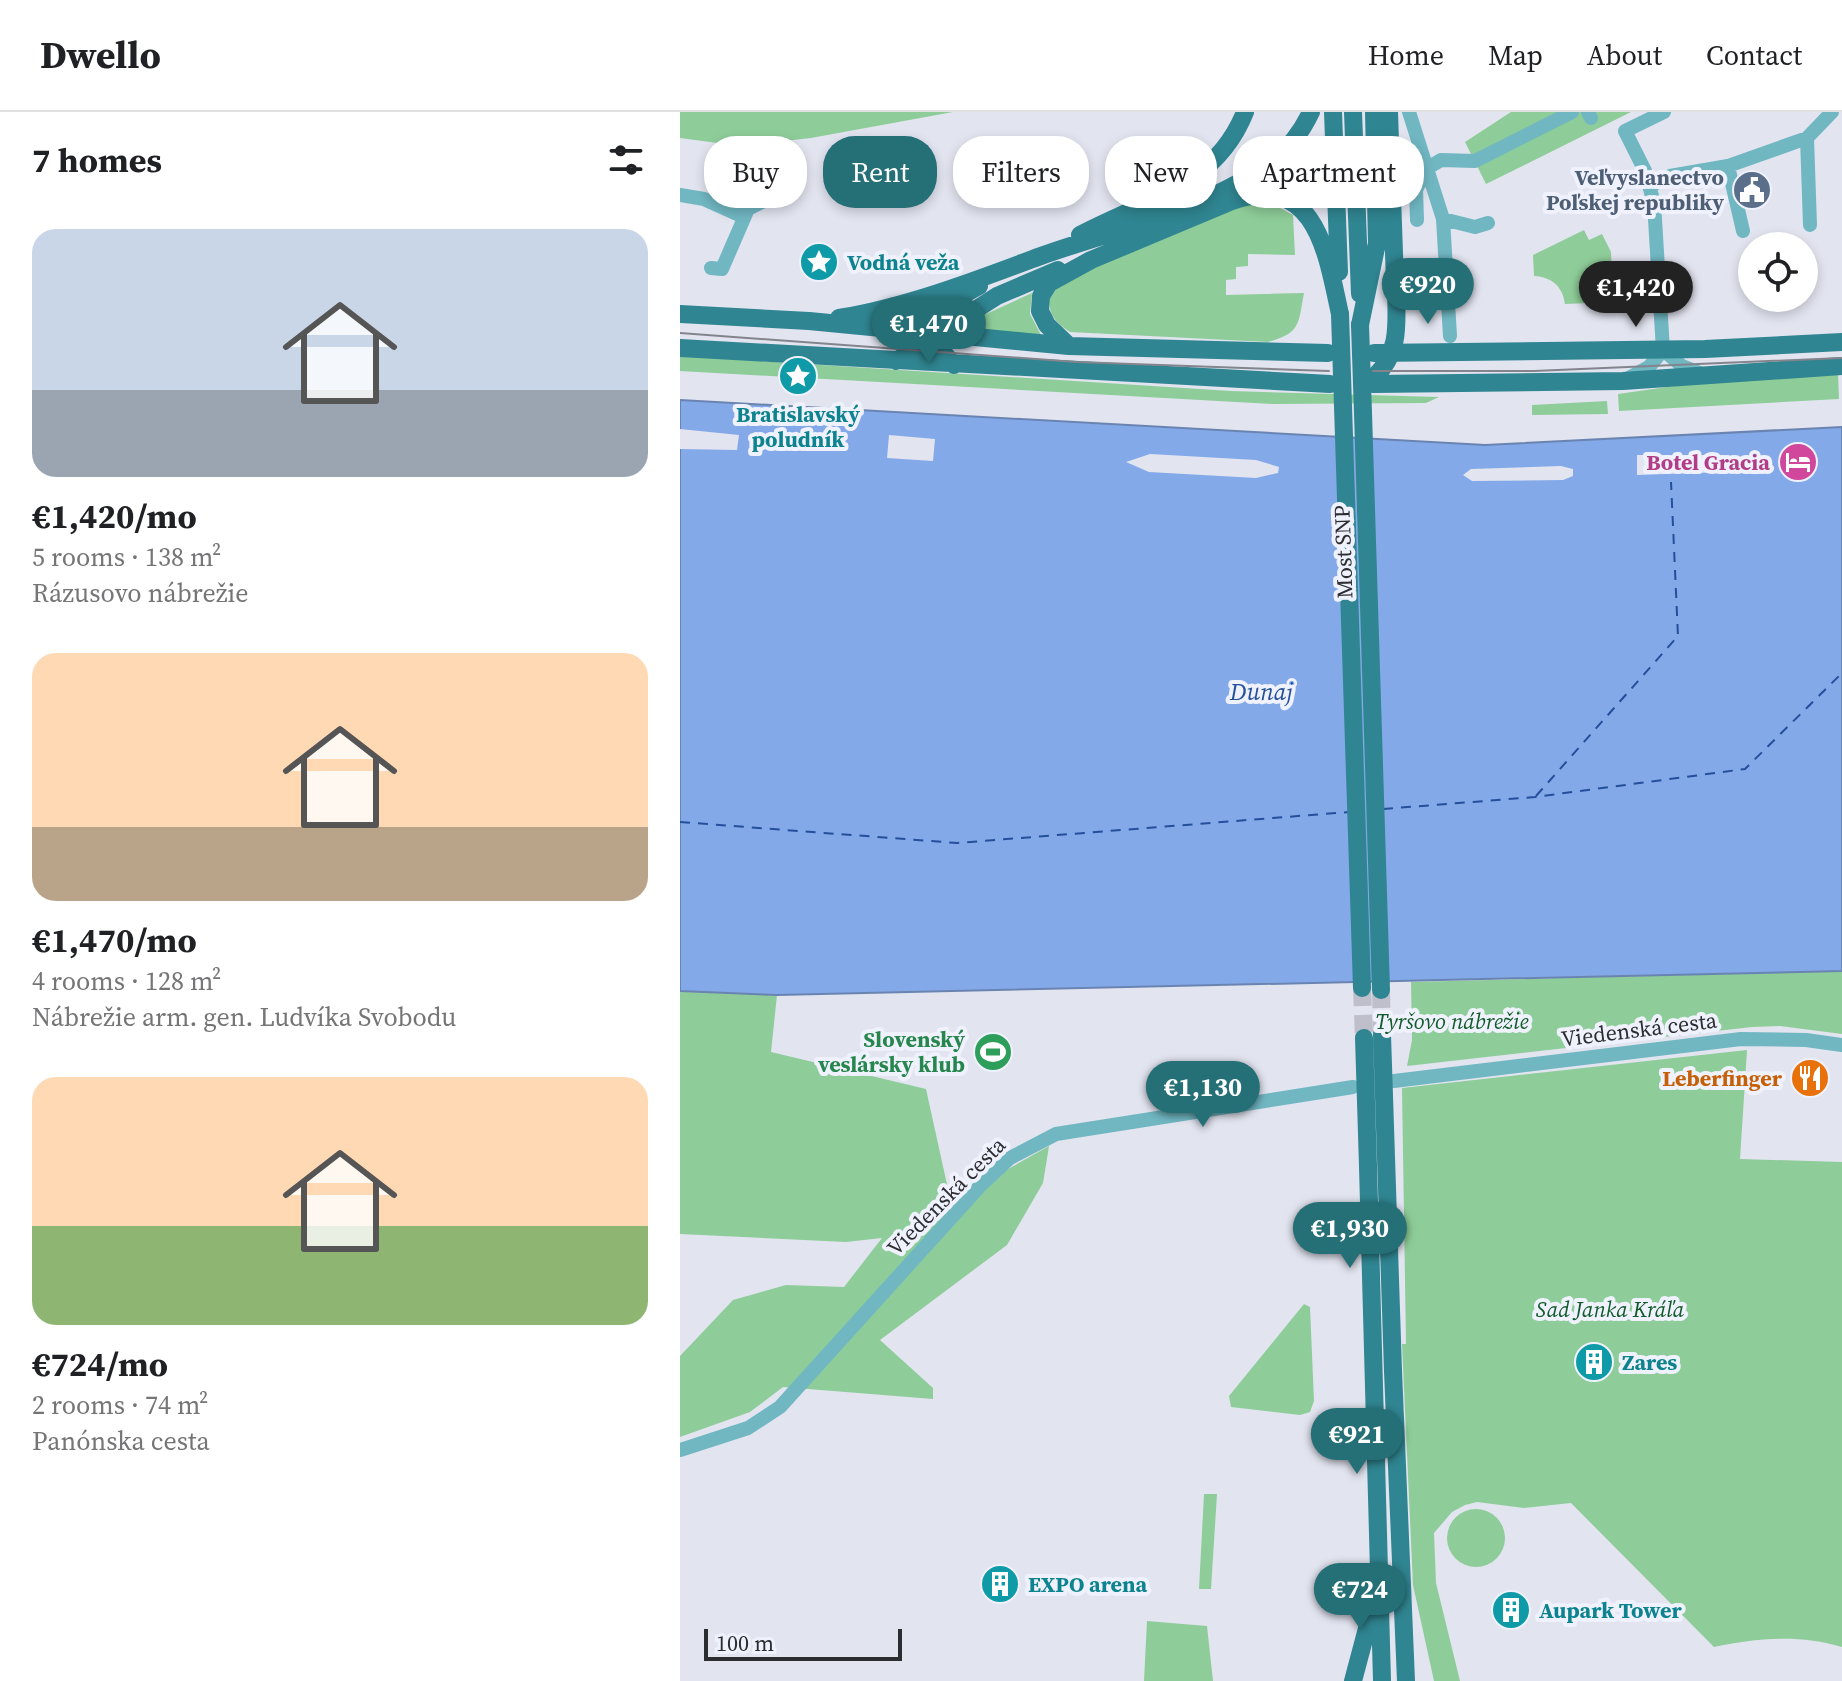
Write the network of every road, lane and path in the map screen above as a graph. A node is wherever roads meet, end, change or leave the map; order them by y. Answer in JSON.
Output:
{"nodes":[{"id":1,"x":1245,"y":112,"type":"edge"},
{"id":2,"x":1311,"y":112,"type":"edge"},
{"id":3,"x":1333,"y":112,"type":"edge"},
{"id":4,"x":1353,"y":112,"type":"edge"},
{"id":5,"x":1409,"y":112,"type":"edge"},
{"id":6,"x":1572,"y":112,"type":"edge"},
{"id":7,"x":1664,"y":112,"type":"edge"},
{"id":8,"x":1832,"y":112,"type":"edge"},
{"id":9,"x":1380,"y":114,"type":"edge"},
{"id":10,"x":1807,"y":138,"type":"junction"},
{"id":11,"x":1728,"y":166,"type":"junction"},
{"id":12,"x":1426,"y":169,"type":"junction"},
{"id":13,"x":1424,"y":173,"type":"edge"},
{"id":14,"x":1650,"y":186,"type":"junction"},
{"id":15,"x":680,"y":195,"type":"edge"},
{"id":16,"x":750,"y":208,"type":"edge"},
{"id":17,"x":1417,"y":208,"type":"edge"},
{"id":18,"x":744,"y":217,"type":"junction"},
{"id":19,"x":1443,"y":219,"type":"junction"},
{"id":20,"x":1417,"y":220,"type":"dead end"},
{"id":21,"x":1488,"y":223,"type":"dead end"},
{"id":22,"x":1810,"y":225,"type":"dead end"},
{"id":23,"x":1743,"y":231,"type":"dead end"},
{"id":24,"x":1039,"y":257,"type":"junction"},
{"id":25,"x":1091,"y":260,"type":"junction"},
{"id":26,"x":711,"y":268,"type":"dead end"},
{"id":27,"x":1009,"y":269,"type":"junction"},
{"id":28,"x":680,"y":314,"type":"edge"},
{"id":29,"x":1340,"y":314,"type":"junction"},
{"id":30,"x":809,"y":321,"type":"junction"},
{"id":31,"x":1360,"y":325,"type":"junction"},
{"id":32,"x":1397,"y":329,"type":"junction"},
{"id":33,"x":939,"y":334,"type":"junction"},
{"id":34,"x":1842,"y":342,"type":"edge"},
{"id":35,"x":1445,"y":344,"type":"junction"},
{"id":36,"x":1069,"y":346,"type":"junction"},
{"id":37,"x":680,"y":348,"type":"edge"},
{"id":38,"x":1663,"y":350,"type":"junction"},
{"id":39,"x":1319,"y":353,"type":"dead end"},
{"id":40,"x":1383,"y":353,"type":"junction"},
{"id":41,"x":896,"y":361,"type":"junction"},
{"id":42,"x":954,"y":365,"type":"junction"},
{"id":43,"x":1842,"y":366,"type":"edge"},
{"id":44,"x":1708,"y":375,"type":"junction"},
{"id":45,"x":1623,"y":381,"type":"junction"},
{"id":46,"x":1330,"y":384,"type":"dead end"},
{"id":47,"x":1373,"y":1036,"type":"tunnel mouth"},
{"id":48,"x":1842,"y":1045,"type":"edge"},
{"id":49,"x":1394,"y":1081,"type":"dead end"},
{"id":50,"x":1353,"y":1087,"type":"dead end"},
{"id":51,"x":1384,"y":1371,"type":"junction"},
{"id":52,"x":684,"y":1449,"type":"edge"},
{"id":53,"x":1380,"y":1579,"type":"junction"},
{"id":54,"x":1403,"y":1622,"type":"junction"},
{"id":55,"x":1353,"y":1681,"type":"edge"},
{"id":56,"x":1382,"y":1681,"type":"edge"},
{"id":57,"x":1406,"y":1681,"type":"edge"},
{"id":58,"x":1419,"y":1681,"type":"edge"}],
"edges":[{"from":1,"to":24,"type":"main road"},
{"from":2,"to":24,"type":"main road"},
{"from":3,"to":29,"type":"main road","name":"Most SNP"},
{"from":4,"to":31,"type":"main road","name":"Most SNP"},
{"from":5,"to":12,"type":"street"},
{"from":6,"to":12,"type":"street"},
{"from":7,"to":14,"type":"street"},
{"from":8,"to":10,"type":"street"},
{"from":9,"to":31,"type":"main road"},
{"from":9,"to":32,"type":"main road"},
{"from":10,"to":11,"type":"street"},
{"from":10,"to":22,"type":"street"},
{"from":11,"to":14,"type":"street"},
{"from":11,"to":23,"type":"street"},
{"from":12,"to":13,"type":"street"},
{"from":12,"to":19,"type":"street"},
{"from":14,"to":38,"type":"street"},
{"from":15,"to":18,"type":"street"},
{"from":16,"to":18,"type":"street"},
{"from":17,"to":20,"type":"street"},
{"from":18,"to":26,"type":"street"},
{"from":19,"to":21,"type":"street"},
{"from":19,"to":35,"type":"street"},
{"from":24,"to":27,"type":"main road"},
{"from":25,"to":29,"type":"main road"},
{"from":25,"to":33,"type":"main road"},
{"from":25,"to":36,"type":"main road"},
{"from":27,"to":30,"type":"main road"},
{"from":27,"to":33,"type":"main road"},
{"from":28,"to":30,"type":"main road"},
{"from":29,"to":31,"type":"main road","name":"Most SNP","bridge":true},
{"from":30,"to":33,"type":"main road"},
{"from":32,"to":35,"type":"main road"},
{"from":32,"to":40,"type":"main road"},
{"from":33,"to":36,"type":"main road"},
{"from":33,"to":41,"type":"main road"},
{"from":33,"to":42,"type":"main road"},
{"from":34,"to":38,"type":"main road"},
{"from":35,"to":38,"type":"main road"},
{"from":35,"to":40,"type":"main road"},
{"from":36,"to":39,"type":"main road"},
{"from":37,"to":41,"type":"main road"},
{"from":38,"to":44,"type":"street"},
{"from":38,"to":45,"type":"street"},
{"from":40,"to":45,"type":"main road"},
{"from":41,"to":42,"type":"main road"},
{"from":42,"to":46,"type":"main road"},
{"from":43,"to":44,"type":"main road"},
{"from":44,"to":45,"type":"main road"},
{"from":47,"to":51,"type":"main road","bridge":true},
{"from":48,"to":49,"type":"street","name":"Viedenská cesta"},
{"from":50,"to":52,"type":"street","name":"Viedenská cesta"},
{"from":51,"to":53,"type":"main road"},
{"from":51,"to":54,"type":"main road"},
{"from":53,"to":55,"type":"main road"},
{"from":53,"to":56,"type":"main road"},
{"from":54,"to":57,"type":"main road"},
{"from":54,"to":58,"type":"main road"}]}
